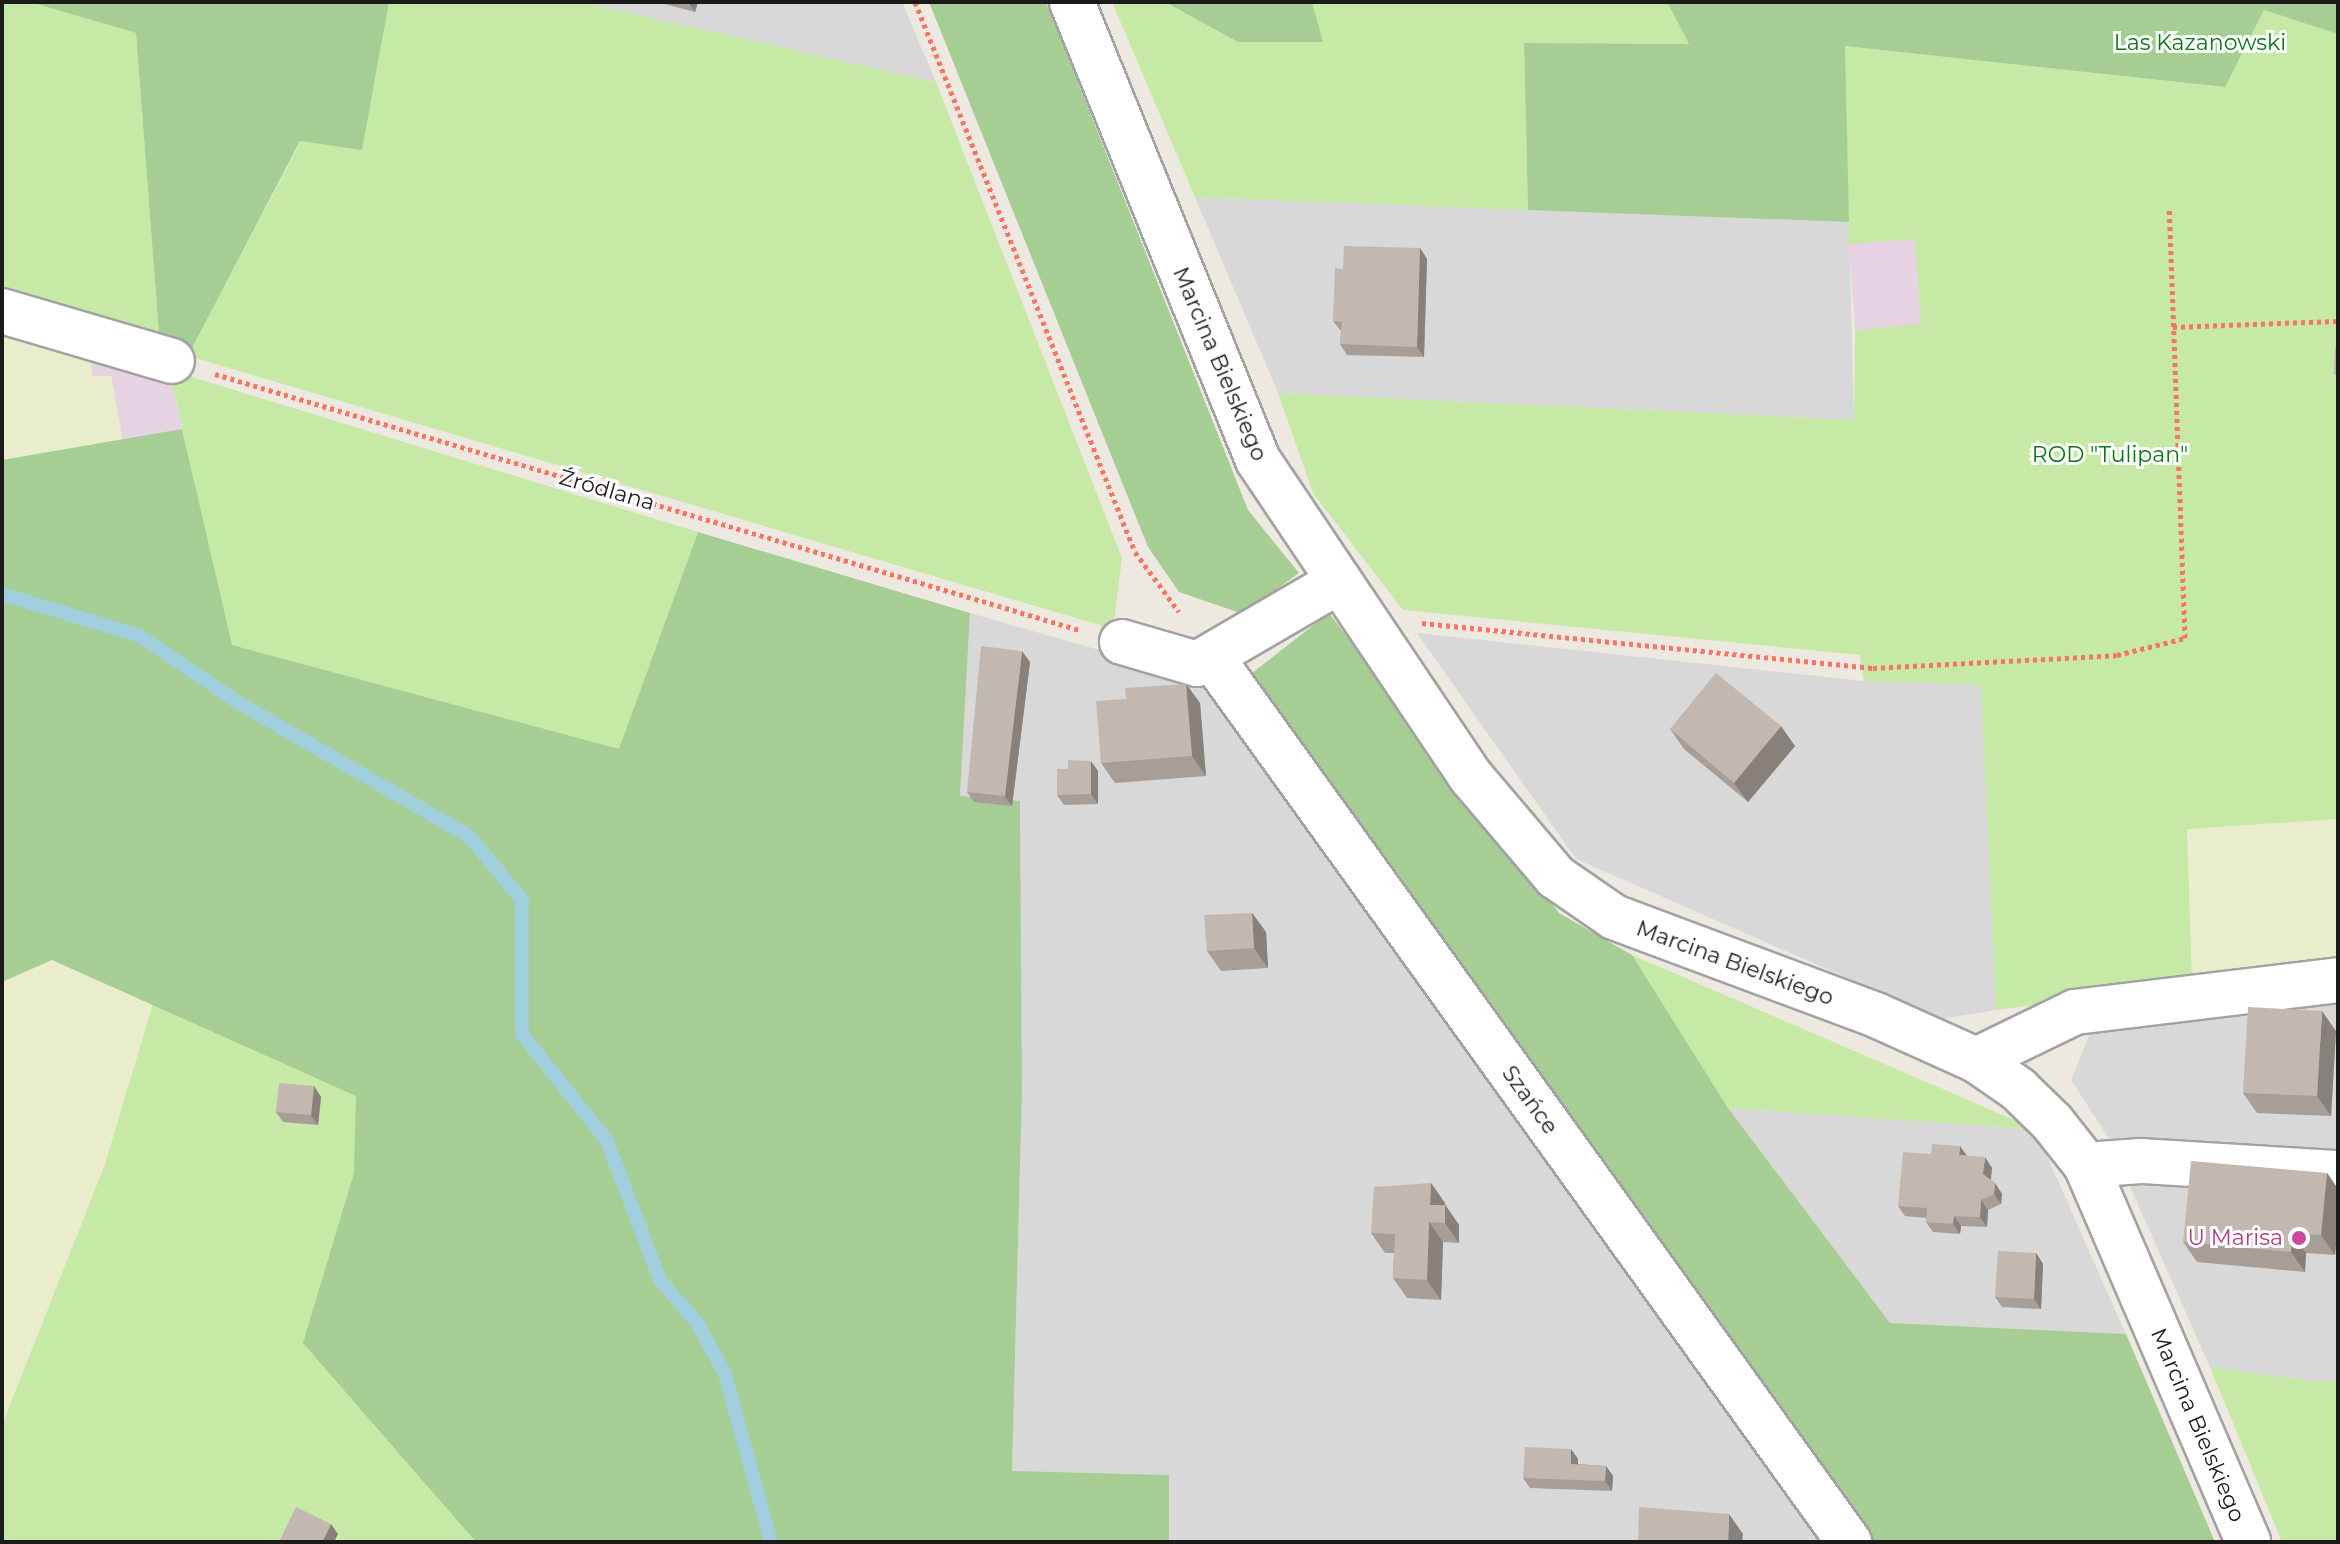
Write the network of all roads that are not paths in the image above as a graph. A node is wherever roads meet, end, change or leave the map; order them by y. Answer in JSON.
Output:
{"nodes":[{"id":1,"x":1072,"y":2,"type":"edge"},
{"id":2,"x":2,"y":311,"type":"edge"},
{"id":3,"x":172,"y":361,"type":"road end"},
{"id":4,"x":1338,"y":582,"type":"junction"},
{"id":5,"x":1122,"y":642,"type":"road end"},
{"id":6,"x":1212,"y":658,"type":"junction"},
{"id":7,"x":2338,"y":980,"type":"edge"},
{"id":8,"x":1976,"y":1060,"type":"junction"},
{"id":9,"x":2086,"y":1165,"type":"junction"},
{"id":10,"x":2338,"y":1173,"type":"edge"},
{"id":11,"x":1849,"y":1542,"type":"edge"},
{"id":12,"x":2248,"y":1542,"type":"edge"}],
"edges":[{"from":1,"to":4,"type":"street","name":"Marcina Bielskiego"},
{"from":2,"to":3,"type":"street"},
{"from":4,"to":6,"type":"street"},
{"from":4,"to":8,"type":"street","name":"Marcina Bielskiego"},
{"from":5,"to":6,"type":"street"},
{"from":6,"to":11,"type":"street","name":"Szańce"},
{"from":7,"to":8,"type":"street"},
{"from":8,"to":9,"type":"street","name":"Marcina Bielskiego"},
{"from":9,"to":10,"type":"street"},
{"from":9,"to":12,"type":"street","name":"Marcina Bielskiego"}]}
